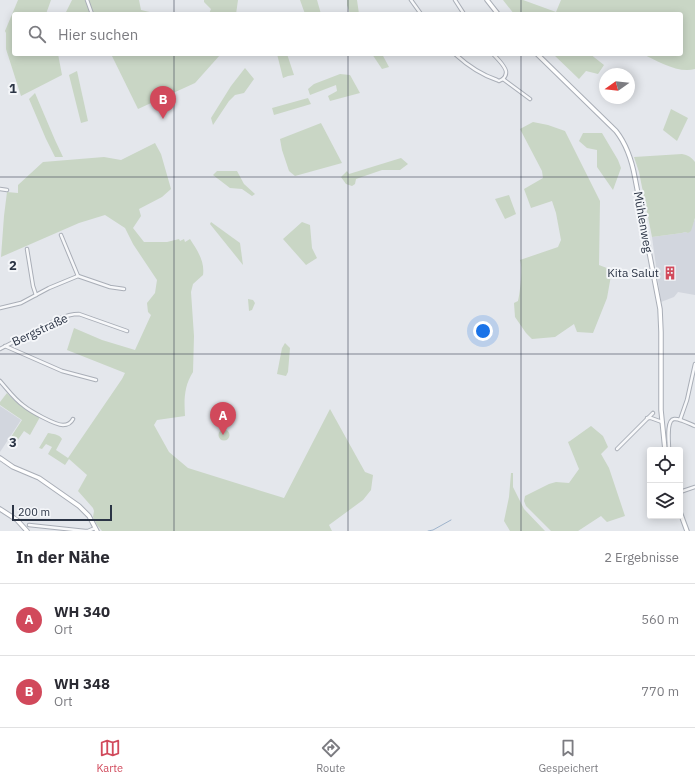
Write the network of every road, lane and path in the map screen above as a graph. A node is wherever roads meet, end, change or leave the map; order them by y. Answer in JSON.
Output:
{"nodes":[{"id":1,"x":87,"y":0,"type":"edge"},
{"id":2,"x":411,"y":0,"type":"edge"},
{"id":3,"x":455,"y":0,"type":"edge"},
{"id":4,"x":487,"y":0,"type":"edge"},
{"id":5,"x":91,"y":12,"type":"edge"},
{"id":6,"x":420,"y":12,"type":"edge"},
{"id":7,"x":463,"y":12,"type":"edge"},
{"id":8,"x":496,"y":12,"type":"edge"},
{"id":9,"x":457,"y":56,"type":"edge"},
{"id":10,"x":495,"y":56,"type":"edge"},
{"id":11,"x":539,"y":56,"type":"edge"},
{"id":12,"x":504,"y":79,"type":"junction"},
{"id":13,"x":530,"y":99,"type":"dead end"},
{"id":14,"x":0,"y":189,"type":"edge"},
{"id":15,"x":7,"y":190,"type":"dead end"},
{"id":16,"x":61,"y":235,"type":"dead end"},
{"id":17,"x":27,"y":249,"type":"dead end"},
{"id":18,"x":78,"y":276,"type":"junction"},
{"id":19,"x":124,"y":289,"type":"dead end"},
{"id":20,"x":36,"y":295,"type":"junction"},
{"id":21,"x":0,"y":308,"type":"edge"},
{"id":22,"x":127,"y":331,"type":"dead end"},
{"id":23,"x":5,"y":346,"type":"junction"},
{"id":24,"x":0,"y":349,"type":"edge"},
{"id":25,"x":695,"y":364,"type":"edge"},
{"id":26,"x":96,"y":380,"type":"dead end"},
{"id":27,"x":0,"y":381,"type":"edge"},
{"id":28,"x":653,"y":413,"type":"dead end"},
{"id":29,"x":647,"y":418,"type":"junction"},
{"id":30,"x":73,"y":419,"type":"dead end"},
{"id":31,"x":680,"y":420,"type":"junction"},
{"id":32,"x":662,"y":422,"type":"junction"},
{"id":33,"x":695,"y":426,"type":"edge"},
{"id":34,"x":666,"y":447,"type":"edge"},
{"id":35,"x":669,"y":447,"type":"edge"},
{"id":36,"x":617,"y":448,"type":"dead end"},
{"id":37,"x":0,"y":458,"type":"edge"},
{"id":38,"x":695,"y":487,"type":"edge"},
{"id":39,"x":683,"y":491,"type":"edge"},
{"id":40,"x":0,"y":509,"type":"edge"},
{"id":41,"x":683,"y":519,"type":"edge"},
{"id":42,"x":29,"y":525,"type":"dead end"},
{"id":43,"x":96,"y":529,"type":"edge"},
{"id":44,"x":27,"y":531,"type":"edge"},
{"id":45,"x":88,"y":531,"type":"edge"},
{"id":46,"x":687,"y":531,"type":"edge"}],
"edges":[{"from":1,"to":5,"type":"street"},
{"from":2,"to":6,"type":"street"},
{"from":3,"to":7,"type":"street"},
{"from":4,"to":8,"type":"street"},
{"from":9,"to":12,"type":"street"},
{"from":10,"to":12,"type":"street"},
{"from":11,"to":32,"type":"street","name":"Mühlenweg"},
{"from":12,"to":13,"type":"street"},
{"from":14,"to":15,"type":"street"},
{"from":16,"to":18,"type":"street"},
{"from":17,"to":20,"type":"street"},
{"from":18,"to":19,"type":"street"},
{"from":18,"to":20,"type":"street"},
{"from":20,"to":21,"type":"street"},
{"from":22,"to":23,"type":"street","name":"Bergstraße"},
{"from":23,"to":24,"type":"street","name":"Bergstraße"},
{"from":23,"to":26,"type":"street"},
{"from":25,"to":31,"type":"street"},
{"from":27,"to":30,"type":"street"},
{"from":28,"to":29,"type":"street"},
{"from":29,"to":32,"type":"street"},
{"from":29,"to":36,"type":"street"},
{"from":31,"to":33,"type":"street"},
{"from":31,"to":35,"type":"street"},
{"from":32,"to":34,"type":"street","name":"Mühlenweg"},
{"from":37,"to":43,"type":"street"},
{"from":38,"to":39,"type":"street"},
{"from":40,"to":44,"type":"street"},
{"from":41,"to":46,"type":"street"},
{"from":42,"to":45,"type":"street"},
{"from":43,"to":45,"type":"street"}]}
